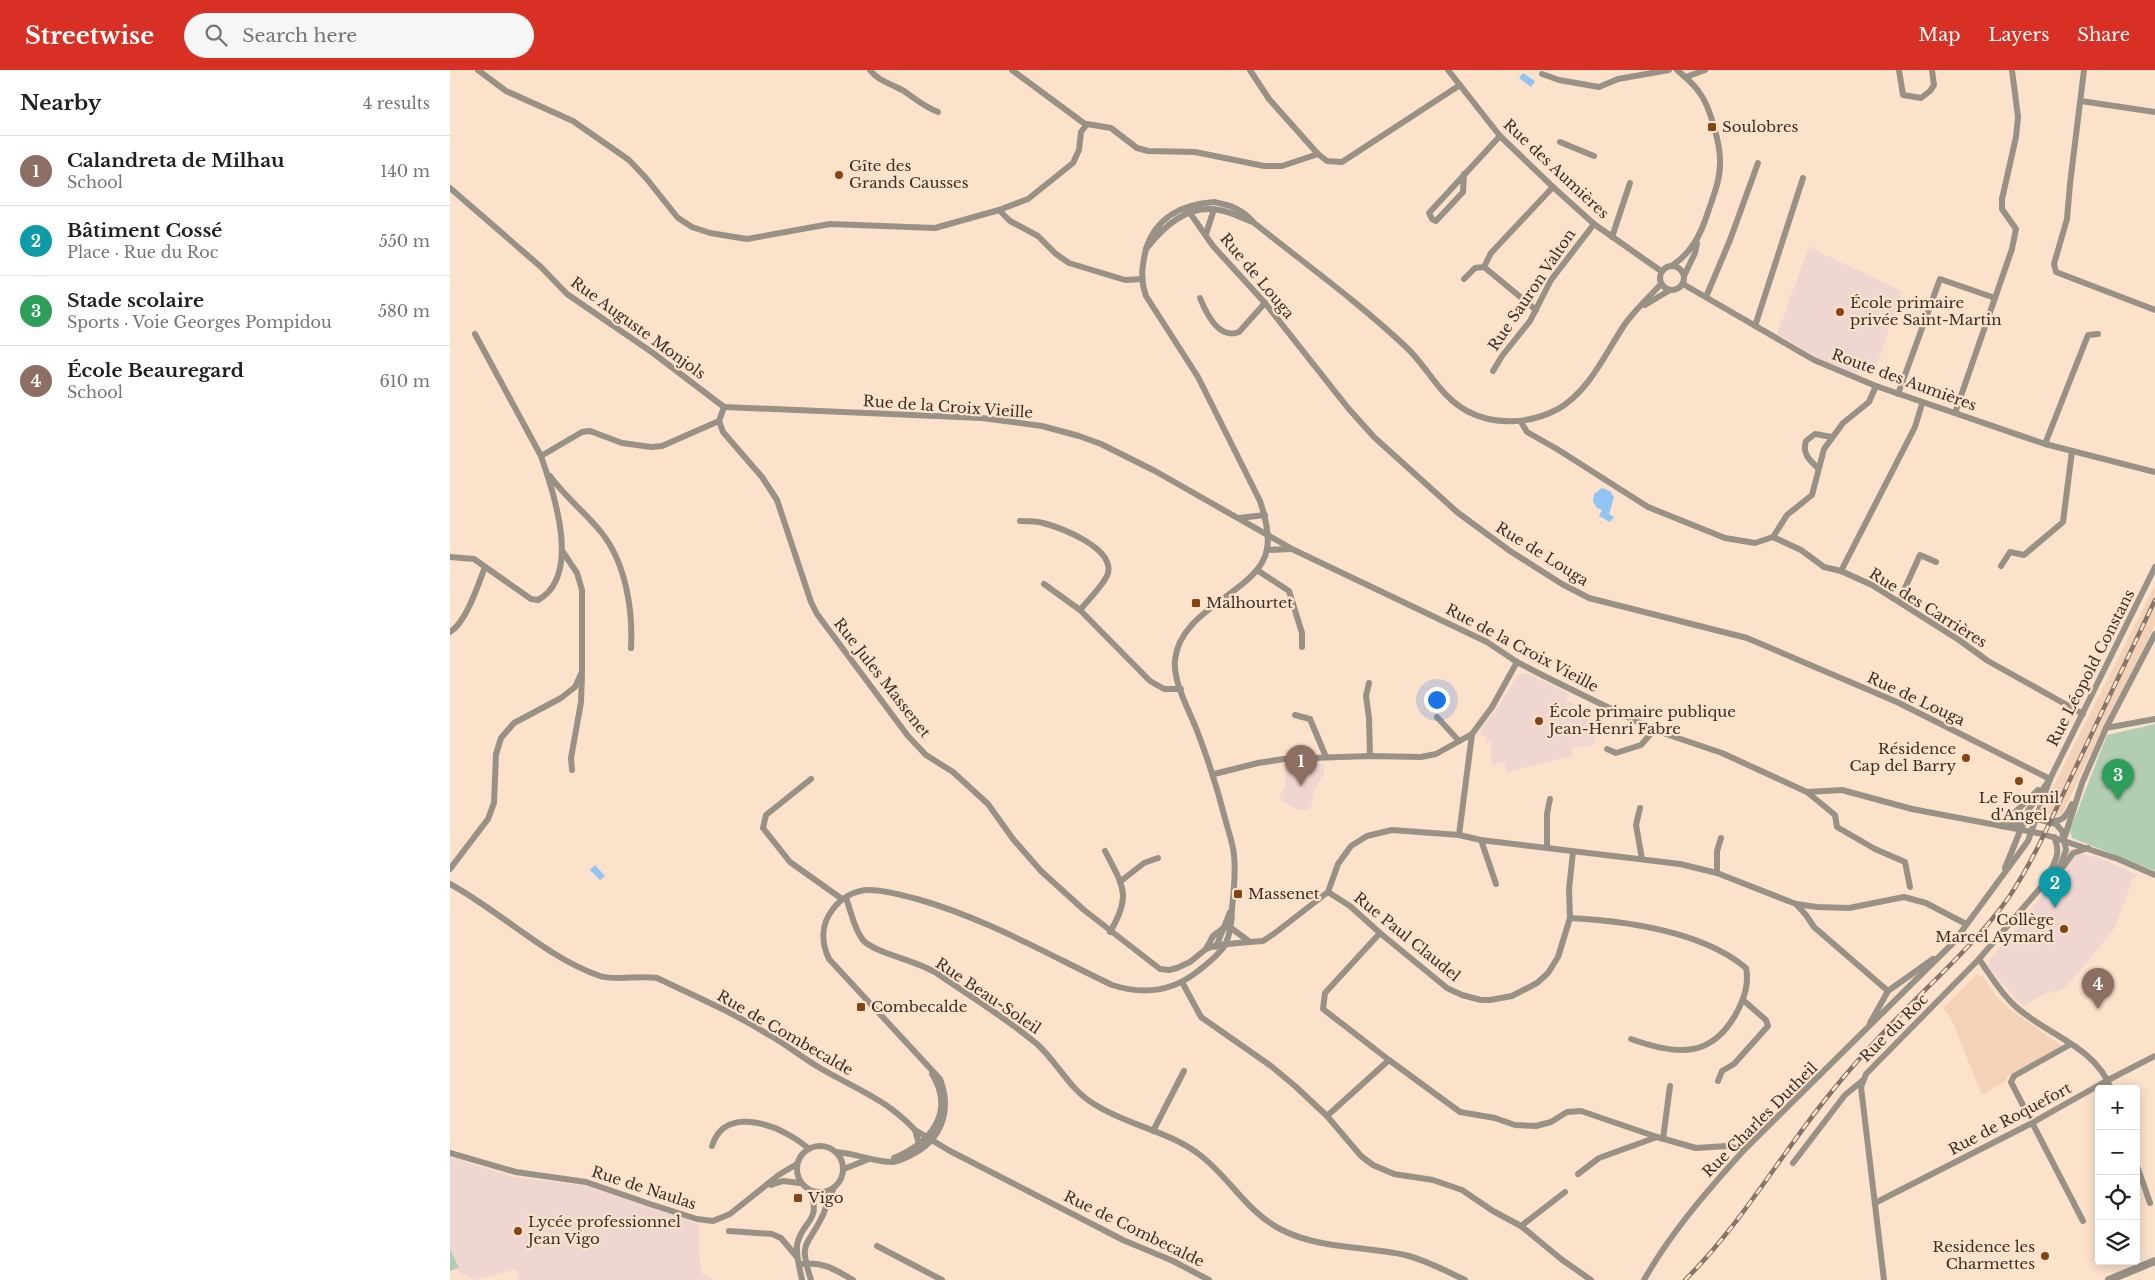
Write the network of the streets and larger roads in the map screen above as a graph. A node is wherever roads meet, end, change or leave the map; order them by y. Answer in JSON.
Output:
{"nodes":[{"id":1,"x":478,"y":70,"type":"edge"},
{"id":2,"x":870,"y":70,"type":"edge"},
{"id":3,"x":1012,"y":70,"type":"edge"},
{"id":4,"x":1250,"y":70,"type":"edge"},
{"id":5,"x":1448,"y":70,"type":"edge"},
{"id":6,"x":1669,"y":70,"type":"edge"},
{"id":7,"x":1678,"y":70,"type":"edge"},
{"id":8,"x":1705,"y":70,"type":"edge"},
{"id":9,"x":1899,"y":70,"type":"edge"},
{"id":10,"x":1932,"y":70,"type":"edge"},
{"id":11,"x":2012,"y":70,"type":"edge"},
{"id":12,"x":2084,"y":70,"type":"edge"},
{"id":13,"x":1542,"y":74,"type":"dead end"},
{"id":14,"x":1686,"y":77,"type":"junction"},
{"id":15,"x":1460,"y":85,"type":"junction"},
{"id":16,"x":2082,"y":102,"type":"junction"},
{"id":17,"x":938,"y":112,"type":"dead end"},
{"id":18,"x":2155,"y":112,"type":"edge"},
{"id":19,"x":1085,"y":124,"type":"junction"},
{"id":20,"x":1500,"y":136,"type":"junction"},
{"id":21,"x":1560,"y":142,"type":"dead end"},
{"id":22,"x":1318,"y":154,"type":"junction"},
{"id":23,"x":1594,"y":156,"type":"dead end"},
{"id":24,"x":1758,"y":163,"type":"dead end"},
{"id":25,"x":1464,"y":174,"type":"junction"},
{"id":26,"x":1803,"y":178,"type":"dead end"},
{"id":27,"x":1630,"y":183,"type":"dead end"},
{"id":28,"x":1553,"y":187,"type":"junction"},
{"id":29,"x":450,"y":188,"type":"edge"},
{"id":30,"x":1214,"y":209,"type":"junction"},
{"id":31,"x":1000,"y":210,"type":"junction"},
{"id":32,"x":1190,"y":212,"type":"junction"},
{"id":33,"x":1253,"y":222,"type":"junction"},
{"id":34,"x":1594,"y":224,"type":"junction"},
{"id":35,"x":1206,"y":234,"type":"junction"},
{"id":36,"x":1612,"y":237,"type":"junction"},
{"id":37,"x":1698,"y":237,"type":"junction"},
{"id":38,"x":1146,"y":249,"type":"junction"},
{"id":39,"x":1673,"y":265,"type":"junction"},
{"id":40,"x":1484,"y":267,"type":"junction"},
{"id":41,"x":1661,"y":271,"type":"junction"},
{"id":42,"x":1684,"y":276,"type":"junction"},
{"id":43,"x":1142,"y":279,"type":"junction"},
{"id":44,"x":1464,"y":279,"type":"dead end"},
{"id":45,"x":1661,"y":284,"type":"junction"},
{"id":46,"x":1683,"y":284,"type":"junction"},
{"id":47,"x":1670,"y":290,"type":"junction"},
{"id":48,"x":1706,"y":297,"type":"junction"},
{"id":49,"x":1200,"y":298,"type":"dead end"},
{"id":50,"x":1995,"y":298,"type":"junction"},
{"id":51,"x":1265,"y":303,"type":"junction"},
{"id":52,"x":1639,"y":308,"type":"junction"},
{"id":53,"x":1536,"y":310,"type":"junction"},
{"id":54,"x":2155,"y":310,"type":"edge"},
{"id":55,"x":1755,"y":326,"type":"junction"},
{"id":56,"x":475,"y":334,"type":"dead end"},
{"id":57,"x":2098,"y":334,"type":"dead end"},
{"id":58,"x":1493,"y":371,"type":"dead end"},
{"id":59,"x":1876,"y":386,"type":"junction"},
{"id":60,"x":1898,"y":394,"type":"junction"},
{"id":61,"x":1922,"y":404,"type":"junction"},
{"id":62,"x":724,"y":407,"type":"junction"},
{"id":63,"x":1955,"y":413,"type":"junction"},
{"id":64,"x":719,"y":421,"type":"junction"},
{"id":65,"x":1521,"y":422,"type":"junction"},
{"id":66,"x":1832,"y":437,"type":"junction"},
{"id":67,"x":2045,"y":444,"type":"junction"},
{"id":68,"x":2072,"y":451,"type":"junction"},
{"id":69,"x":541,"y":456,"type":"junction"},
{"id":70,"x":1818,"y":468,"type":"junction"},
{"id":71,"x":546,"y":470,"type":"junction"},
{"id":72,"x":2155,"y":472,"type":"edge"},
{"id":73,"x":1264,"y":515,"type":"junction"},
{"id":74,"x":1239,"y":518,"type":"junction"},
{"id":75,"x":1020,"y":521,"type":"dead end"},
{"id":76,"x":1268,"y":535,"type":"junction"},
{"id":77,"x":1773,"y":537,"type":"junction"},
{"id":78,"x":1268,"y":548,"type":"junction"},
{"id":79,"x":1294,"y":550,"type":"junction"},
{"id":80,"x":562,"y":551,"type":"junction"},
{"id":81,"x":450,"y":557,"type":"edge"},
{"id":82,"x":1936,"y":562,"type":"dead end"},
{"id":83,"x":2001,"y":566,"type":"dead end"},
{"id":84,"x":485,"y":567,"type":"junction"},
{"id":85,"x":2155,"y":567,"type":"edge"},
{"id":86,"x":1257,"y":570,"type":"junction"},
{"id":87,"x":1841,"y":571,"type":"junction"},
{"id":88,"x":1044,"y":584,"type":"dead end"},
{"id":89,"x":1899,"y":601,"type":"junction"},
{"id":90,"x":1080,"y":610,"type":"junction"},
{"id":91,"x":450,"y":632,"type":"edge"},
{"id":92,"x":2155,"y":634,"type":"edge"},
{"id":93,"x":1302,"y":647,"type":"dead end"},
{"id":94,"x":631,"y":648,"type":"dead end"},
{"id":95,"x":1517,"y":662,"type":"junction"},
{"id":96,"x":582,"y":672,"type":"junction"},
{"id":97,"x":1369,"y":683,"type":"dead end"},
{"id":98,"x":1181,"y":689,"type":"junction"},
{"id":99,"x":1295,"y":714,"type":"dead end"},
{"id":100,"x":2083,"y":714,"type":"junction"},
{"id":101,"x":1437,"y":716,"type":"dead end"},
{"id":102,"x":2155,"y":719,"type":"edge"},
{"id":103,"x":2106,"y":728,"type":"junction"},
{"id":104,"x":1654,"y":730,"type":"junction"},
{"id":105,"x":1472,"y":734,"type":"junction"},
{"id":106,"x":1458,"y":741,"type":"junction"},
{"id":107,"x":1606,"y":749,"type":"dead end"},
{"id":108,"x":1370,"y":756,"type":"junction"},
{"id":109,"x":1326,"y":757,"type":"junction"},
{"id":110,"x":572,"y":770,"type":"dead end"},
{"id":111,"x":1214,"y":774,"type":"junction"},
{"id":112,"x":811,"y":779,"type":"dead end"},
{"id":113,"x":2050,"y":779,"type":"junction"},
{"id":114,"x":2082,"y":783,"type":"junction"},
{"id":115,"x":1807,"y":792,"type":"junction"},
{"id":116,"x":1550,"y":799,"type":"dead end"},
{"id":117,"x":1640,"y":808,"type":"dead end"},
{"id":118,"x":2036,"y":819,"type":"junction"},
{"id":119,"x":2050,"y":821,"type":"junction"},
{"id":120,"x":2001,"y":826,"type":"junction"},
{"id":121,"x":2022,"y":827,"type":"junction"},
{"id":122,"x":2032,"y":832,"type":"junction"},
{"id":123,"x":1459,"y":835,"type":"junction"},
{"id":124,"x":2054,"y":837,"type":"junction"},
{"id":125,"x":1721,"y":838,"type":"dead end"},
{"id":126,"x":1481,"y":840,"type":"junction"},
{"id":127,"x":2064,"y":840,"type":"junction"},
{"id":128,"x":1547,"y":847,"type":"junction"},
{"id":129,"x":2088,"y":848,"type":"junction"},
{"id":130,"x":1105,"y":851,"type":"dead end"},
{"id":131,"x":1573,"y":852,"type":"junction"},
{"id":132,"x":1158,"y":858,"type":"dead end"},
{"id":133,"x":1642,"y":859,"type":"junction"},
{"id":134,"x":450,"y":869,"type":"edge"},
{"id":135,"x":1717,"y":873,"type":"junction"},
{"id":136,"x":2155,"y":875,"type":"edge"},
{"id":137,"x":1120,"y":881,"type":"junction"},
{"id":138,"x":1999,"y":882,"type":"junction"},
{"id":139,"x":450,"y":884,"type":"edge"},
{"id":140,"x":1496,"y":884,"type":"dead end"},
{"id":141,"x":2043,"y":884,"type":"junction"},
{"id":142,"x":1910,"y":887,"type":"dead end"},
{"id":143,"x":1328,"y":892,"type":"junction"},
{"id":144,"x":844,"y":898,"type":"junction"},
{"id":145,"x":1796,"y":904,"type":"junction"},
{"id":146,"x":1570,"y":918,"type":"junction"},
{"id":147,"x":1966,"y":924,"type":"junction"},
{"id":148,"x":1228,"y":927,"type":"junction"},
{"id":149,"x":1110,"y":932,"type":"junction"},
{"id":150,"x":1380,"y":933,"type":"junction"},
{"id":151,"x":1250,"y":942,"type":"junction"},
{"id":152,"x":1217,"y":945,"type":"junction"},
{"id":153,"x":1224,"y":946,"type":"junction"},
{"id":154,"x":1206,"y":948,"type":"junction"},
{"id":155,"x":1947,"y":949,"type":"junction"},
{"id":156,"x":1212,"y":959,"type":"junction"},
{"id":157,"x":1979,"y":959,"type":"junction"},
{"id":158,"x":1182,"y":982,"type":"junction"},
{"id":159,"x":1888,"y":991,"type":"junction"},
{"id":160,"x":1743,"y":1000,"type":"junction"},
{"id":161,"x":1866,"y":1031,"type":"junction"},
{"id":162,"x":1631,"y":1040,"type":"dead end"},
{"id":163,"x":2071,"y":1044,"type":"junction"},
{"id":164,"x":2155,"y":1056,"type":"edge"},
{"id":165,"x":1389,"y":1060,"type":"junction"},
{"id":166,"x":1184,"y":1072,"type":"dead end"},
{"id":167,"x":1863,"y":1080,"type":"junction"},
{"id":168,"x":2108,"y":1080,"type":"junction"},
{"id":169,"x":1718,"y":1081,"type":"dead end"},
{"id":170,"x":2110,"y":1085,"type":"edge"},
{"id":171,"x":1670,"y":1086,"type":"dead end"},
{"id":172,"x":1327,"y":1116,"type":"junction"},
{"id":173,"x":2032,"y":1123,"type":"junction"},
{"id":174,"x":915,"y":1130,"type":"junction"},
{"id":175,"x":1153,"y":1132,"type":"junction"},
{"id":176,"x":1660,"y":1138,"type":"junction"},
{"id":177,"x":929,"y":1139,"type":"junction"},
{"id":178,"x":919,"y":1144,"type":"junction"},
{"id":179,"x":712,"y":1146,"type":"dead end"},
{"id":180,"x":809,"y":1149,"type":"junction"},
{"id":181,"x":1744,"y":1150,"type":"junction"},
{"id":182,"x":450,"y":1152,"type":"edge"},
{"id":183,"x":836,"y":1152,"type":"junction"},
{"id":184,"x":870,"y":1158,"type":"junction"},
{"id":185,"x":882,"y":1160,"type":"junction"},
{"id":186,"x":1793,"y":1163,"type":"dead end"},
{"id":187,"x":797,"y":1164,"type":"junction"},
{"id":188,"x":844,"y":1170,"type":"junction"},
{"id":189,"x":2140,"y":1173,"type":"edge"},
{"id":190,"x":1578,"y":1174,"type":"dead end"},
{"id":191,"x":800,"y":1183,"type":"junction"},
{"id":192,"x":834,"y":1188,"type":"junction"},
{"id":193,"x":763,"y":1189,"type":"junction"},
{"id":194,"x":811,"y":1191,"type":"junction"},
{"id":195,"x":1565,"y":1192,"type":"dead end"},
{"id":196,"x":2150,"y":1202,"type":"dead end"},
{"id":197,"x":1875,"y":1203,"type":"junction"},
{"id":198,"x":2083,"y":1221,"type":"dead end"},
{"id":199,"x":1522,"y":1226,"type":"junction"},
{"id":200,"x":729,"y":1231,"type":"dead end"},
{"id":201,"x":877,"y":1246,"type":"dead end"},
{"id":202,"x":797,"y":1257,"type":"junction"},
{"id":203,"x":2155,"y":1261,"type":"edge"},
{"id":204,"x":802,"y":1264,"type":"junction"},
{"id":205,"x":802,"y":1280,"type":"edge"},
{"id":206,"x":811,"y":1280,"type":"edge"},
{"id":207,"x":854,"y":1280,"type":"edge"},
{"id":208,"x":942,"y":1280,"type":"edge"},
{"id":209,"x":1209,"y":1280,"type":"edge"},
{"id":210,"x":1464,"y":1280,"type":"edge"},
{"id":211,"x":1590,"y":1280,"type":"edge"},
{"id":212,"x":1644,"y":1280,"type":"edge"},
{"id":213,"x":1884,"y":1280,"type":"edge"},
{"id":214,"x":2109,"y":1280,"type":"edge"}],
"edges":[{"from":1,"to":31,"type":"street"},
{"from":2,"to":17,"type":"street"},
{"from":3,"to":19,"type":"street"},
{"from":4,"to":22,"type":"street"},
{"from":5,"to":15,"type":"street","name":"Rue des Aumières"},
{"from":6,"to":13,"type":"street"},
{"from":7,"to":14,"type":"street"},
{"from":8,"to":14,"type":"street"},
{"from":9,"to":10,"type":"street"},
{"from":11,"to":50,"type":"street"},
{"from":12,"to":16,"type":"street"},
{"from":14,"to":37,"type":"street"},
{"from":15,"to":20,"type":"street","name":"Rue des Aumières"},
{"from":15,"to":22,"type":"street"},
{"from":16,"to":18,"type":"street"},
{"from":16,"to":54,"type":"street"},
{"from":19,"to":22,"type":"street"},
{"from":19,"to":31,"type":"street"},
{"from":20,"to":25,"type":"street"},
{"from":20,"to":28,"type":"street","name":"Rue des Aumières"},
{"from":21,"to":23,"type":"street"},
{"from":24,"to":48,"type":"street"},
{"from":25,"to":25,"type":"street"},
{"from":26,"to":55,"type":"street"},
{"from":27,"to":36,"type":"street"},
{"from":28,"to":34,"type":"street","name":"Rue des Aumières"},
{"from":28,"to":40,"type":"street"},
{"from":29,"to":62,"type":"street","name":"Rue Auguste Monjols"},
{"from":30,"to":32,"type":"street"},
{"from":30,"to":33,"type":"street"},
{"from":30,"to":35,"type":"street","name":"Rue de Louga"},
{"from":31,"to":43,"type":"street"},
{"from":32,"to":35,"type":"street","name":"Rue de Louga"},
{"from":32,"to":38,"type":"street"},
{"from":33,"to":38,"type":"street"},
{"from":33,"to":65,"type":"street"},
{"from":34,"to":36,"type":"street","name":"Rue des Aumières"},
{"from":34,"to":53,"type":"street","name":"Rue Sauron Valton"},
{"from":35,"to":51,"type":"street","name":"Rue de Louga"},
{"from":36,"to":41,"type":"street","name":"Rue des Aumières"},
{"from":37,"to":39,"type":"street"},
{"from":37,"to":42,"type":"street"},
{"from":38,"to":43,"type":"street"},
{"from":39,"to":41,"type":"street"},
{"from":39,"to":42,"type":"street"},
{"from":40,"to":44,"type":"street"},
{"from":40,"to":53,"type":"street"},
{"from":41,"to":45,"type":"street"},
{"from":42,"to":46,"type":"street"},
{"from":43,"to":73,"type":"street"},
{"from":45,"to":47,"type":"street"},
{"from":45,"to":52,"type":"street"},
{"from":46,"to":47,"type":"street"},
{"from":46,"to":48,"type":"street","name":"Route des Aumières"},
{"from":47,"to":52,"type":"street"},
{"from":48,"to":55,"type":"street","name":"Route des Aumières"},
{"from":49,"to":51,"type":"street"},
{"from":50,"to":60,"type":"street"},
{"from":50,"to":63,"type":"street"},
{"from":51,"to":113,"type":"street","name":"Rue de Louga"},
{"from":52,"to":65,"type":"street"},
{"from":53,"to":58,"type":"street","name":"Rue Sauron Valton"},
{"from":55,"to":59,"type":"street","name":"Route des Aumières"},
{"from":56,"to":69,"type":"street"},
{"from":57,"to":67,"type":"street"},
{"from":59,"to":60,"type":"street","name":"Route des Aumières"},
{"from":59,"to":66,"type":"street"},
{"from":60,"to":61,"type":"street","name":"Route des Aumières"},
{"from":61,"to":63,"type":"street","name":"Route des Aumières"},
{"from":61,"to":87,"type":"street"},
{"from":62,"to":64,"type":"street"},
{"from":62,"to":74,"type":"street","name":"Rue de la Croix Vieille"},
{"from":63,"to":67,"type":"street","name":"Route des Aumières"},
{"from":64,"to":69,"type":"street"},
{"from":64,"to":149,"type":"street","name":"Rue Jules Massenet"},
{"from":65,"to":77,"type":"street"},
{"from":66,"to":70,"type":"street"},
{"from":66,"to":70,"type":"street"},
{"from":67,"to":68,"type":"street","name":"Route des Aumières"},
{"from":68,"to":72,"type":"street","name":"Route des Aumières"},
{"from":68,"to":83,"type":"street"},
{"from":69,"to":71,"type":"street"},
{"from":70,"to":77,"type":"street"},
{"from":71,"to":80,"type":"street"},
{"from":71,"to":94,"type":"street"},
{"from":73,"to":74,"type":"street"},
{"from":73,"to":76,"type":"street"},
{"from":74,"to":76,"type":"street","name":"Rue de la Croix Vieille"},
{"from":75,"to":90,"type":"street"},
{"from":76,"to":78,"type":"street"},
{"from":76,"to":79,"type":"street","name":"Rue de la Croix Vieille"},
{"from":77,"to":87,"type":"street","name":"Rue des Carrières"},
{"from":78,"to":79,"type":"street","name":"Rue de la Croix Vieille"},
{"from":78,"to":86,"type":"street"},
{"from":79,"to":95,"type":"street","name":"Rue de la Croix Vieille"},
{"from":80,"to":84,"type":"street"},
{"from":80,"to":96,"type":"street"},
{"from":81,"to":84,"type":"street"},
{"from":82,"to":89,"type":"street"},
{"from":84,"to":91,"type":"street"},
{"from":85,"to":100,"type":"street","name":"Rue Léopold Constans"},
{"from":86,"to":93,"type":"street"},
{"from":86,"to":98,"type":"street"},
{"from":87,"to":89,"type":"street","name":"Rue des Carrières"},
{"from":88,"to":90,"type":"street"},
{"from":89,"to":100,"type":"street","name":"Rue des Carrières"},
{"from":90,"to":98,"type":"street"},
{"from":92,"to":103,"type":"street"},
{"from":95,"to":104,"type":"street","name":"Rue de la Croix Vieille"},
{"from":95,"to":105,"type":"street"},
{"from":96,"to":110,"type":"street"},
{"from":96,"to":134,"type":"street"},
{"from":97,"to":108,"type":"street"},
{"from":98,"to":111,"type":"street"},
{"from":99,"to":109,"type":"street"},
{"from":100,"to":113,"type":"street","name":"Rue Léopold Constans"},
{"from":101,"to":106,"type":"street"},
{"from":102,"to":103,"type":"street"},
{"from":103,"to":114,"type":"street"},
{"from":104,"to":107,"type":"street"},
{"from":104,"to":115,"type":"street","name":"Rue de la Croix Vieille"},
{"from":105,"to":106,"type":"street"},
{"from":105,"to":123,"type":"street"},
{"from":106,"to":108,"type":"street"},
{"from":108,"to":109,"type":"street"},
{"from":109,"to":111,"type":"street"},
{"from":111,"to":148,"type":"street"},
{"from":112,"to":144,"type":"street"},
{"from":113,"to":118,"type":"street","name":"Rue Léopold Constans"},
{"from":113,"to":120,"type":"street","name":"Rue Léopold Constans"},
{"from":113,"to":121,"type":"street","name":"Rue Léopold Constans"},
{"from":114,"to":119,"type":"street"},
{"from":114,"to":127,"type":"street","name":"Rue du Roc"},
{"from":115,"to":120,"type":"street","name":"Rue de la Croix Vieille"},
{"from":115,"to":142,"type":"street"},
{"from":116,"to":128,"type":"street"},
{"from":117,"to":133,"type":"street"},
{"from":118,"to":119,"type":"street","name":"Rue de la Croix Vieille"},
{"from":118,"to":121,"type":"street","name":"Rue de la Croix Vieille"},
{"from":118,"to":122,"type":"street","name":"Rue Léopold Constans"},
{"from":119,"to":127,"type":"street"},
{"from":120,"to":121,"type":"street","name":"Rue de la Croix Vieille"},
{"from":121,"to":122,"type":"street","name":"Rue de la Croix Vieille"},
{"from":121,"to":138,"type":"street","name":"Rue Charles Dutheil"},
{"from":122,"to":124,"type":"street","name":"Rue de la Croix Vieille"},
{"from":122,"to":138,"type":"street","name":"Rue Charles Dutheil"},
{"from":123,"to":126,"type":"street"},
{"from":123,"to":143,"type":"street"},
{"from":124,"to":127,"type":"street","name":"Rue de la Croix Vieille"},
{"from":124,"to":141,"type":"street"},
{"from":125,"to":135,"type":"street"},
{"from":126,"to":128,"type":"street"},
{"from":126,"to":140,"type":"street"},
{"from":127,"to":129,"type":"street","name":"Rue de la Croix Vieille"},
{"from":127,"to":141,"type":"street","name":"Rue du Roc"},
{"from":128,"to":131,"type":"street"},
{"from":129,"to":136,"type":"street","name":"Rue de la Croix Vieille"},
{"from":129,"to":141,"type":"street"},
{"from":130,"to":137,"type":"street"},
{"from":131,"to":133,"type":"street"},
{"from":131,"to":146,"type":"street","name":"Rue Paul Claudel"},
{"from":132,"to":137,"type":"street"},
{"from":133,"to":135,"type":"street"},
{"from":135,"to":145,"type":"street"},
{"from":137,"to":149,"type":"street"},
{"from":138,"to":147,"type":"street","name":"Rue Charles Dutheil"},
{"from":139,"to":174,"type":"street","name":"Rue de Combecalde"},
{"from":141,"to":157,"type":"street","name":"Rue du Roc"},
{"from":143,"to":150,"type":"street","name":"Rue Paul Claudel"},
{"from":143,"to":151,"type":"street","name":"Rue Jules Massenet"},
{"from":144,"to":158,"type":"street"},
{"from":144,"to":175,"type":"street","name":"Rue Beau-Soleil"},
{"from":144,"to":177,"type":"street"},
{"from":145,"to":147,"type":"street"},
{"from":145,"to":159,"type":"street"},
{"from":146,"to":150,"type":"street","name":"Rue Paul Claudel"},
{"from":146,"to":160,"type":"street"},
{"from":147,"to":155,"type":"street","name":"Rue Charles Dutheil"},
{"from":148,"to":151,"type":"street"},
{"from":148,"to":152,"type":"street"},
{"from":148,"to":153,"type":"street"},
{"from":148,"to":154,"type":"street","name":"Rue Jules Massenet"},
{"from":149,"to":154,"type":"street","name":"Rue Jules Massenet"},
{"from":150,"to":165,"type":"street"},
{"from":151,"to":153,"type":"street","name":"Rue Jules Massenet"},
{"from":152,"to":153,"type":"street","name":"Rue Jules Massenet"},
{"from":152,"to":154,"type":"street","name":"Rue Jules Massenet"},
{"from":152,"to":156,"type":"street"},
{"from":153,"to":156,"type":"street"},
{"from":155,"to":159,"type":"street","name":"Rue Charles Dutheil"},
{"from":155,"to":161,"type":"street","name":"Rue Charles Dutheil"},
{"from":156,"to":158,"type":"street"},
{"from":157,"to":163,"type":"street"},
{"from":157,"to":167,"type":"street","name":"Rue du Roc"},
{"from":158,"to":172,"type":"street"},
{"from":159,"to":161,"type":"street","name":"Rue Charles Dutheil"},
{"from":160,"to":162,"type":"street"},
{"from":160,"to":169,"type":"street"},
{"from":161,"to":181,"type":"street","name":"Rue Charles Dutheil"},
{"from":163,"to":168,"type":"street"},
{"from":163,"to":173,"type":"street"},
{"from":164,"to":168,"type":"street","name":"Rue de Roquefort"},
{"from":165,"to":172,"type":"street"},
{"from":165,"to":176,"type":"street"},
{"from":166,"to":175,"type":"street"},
{"from":167,"to":186,"type":"street"},
{"from":167,"to":197,"type":"street","name":"Rue du Roc"},
{"from":168,"to":170,"type":"street"},
{"from":168,"to":173,"type":"street","name":"Rue de Roquefort"},
{"from":171,"to":176,"type":"street"},
{"from":172,"to":199,"type":"street"},
{"from":173,"to":197,"type":"street","name":"Rue de Roquefort"},
{"from":173,"to":198,"type":"street"},
{"from":174,"to":177,"type":"street","name":"Rue de Combecalde"},
{"from":174,"to":178,"type":"street","name":"Rue de Combecalde"},
{"from":175,"to":210,"type":"street","name":"Rue Beau-Soleil"},
{"from":176,"to":181,"type":"street"},
{"from":176,"to":190,"type":"street"},
{"from":177,"to":178,"type":"street"},
{"from":177,"to":185,"type":"street"},
{"from":177,"to":209,"type":"street","name":"Rue de Combecalde"},
{"from":178,"to":185,"type":"street"},
{"from":179,"to":180,"type":"street"},
{"from":180,"to":183,"type":"street"},
{"from":180,"to":187,"type":"street"},
{"from":181,"to":212,"type":"street","name":"Rue Charles Dutheil"},
{"from":182,"to":193,"type":"street","name":"Rue de Naulas"},
{"from":183,"to":184,"type":"street"},
{"from":183,"to":188,"type":"street"},
{"from":184,"to":185,"type":"street"},
{"from":184,"to":188,"type":"street"},
{"from":187,"to":191,"type":"street"},
{"from":187,"to":193,"type":"street","name":"Rue de Naulas"},
{"from":188,"to":192,"type":"street"},
{"from":189,"to":196,"type":"street"},
{"from":191,"to":193,"type":"street","name":"Rue de Naulas"},
{"from":191,"to":194,"type":"street"},
{"from":192,"to":194,"type":"street"},
{"from":192,"to":204,"type":"street"},
{"from":194,"to":202,"type":"street"},
{"from":195,"to":199,"type":"street"},
{"from":197,"to":213,"type":"street","name":"Rue du Roc"},
{"from":199,"to":211,"type":"street"},
{"from":200,"to":202,"type":"street"},
{"from":201,"to":208,"type":"street"},
{"from":202,"to":204,"type":"street"},
{"from":203,"to":214,"type":"street"},
{"from":204,"to":205,"type":"street"},
{"from":204,"to":206,"type":"street"},
{"from":204,"to":207,"type":"street"}]}
